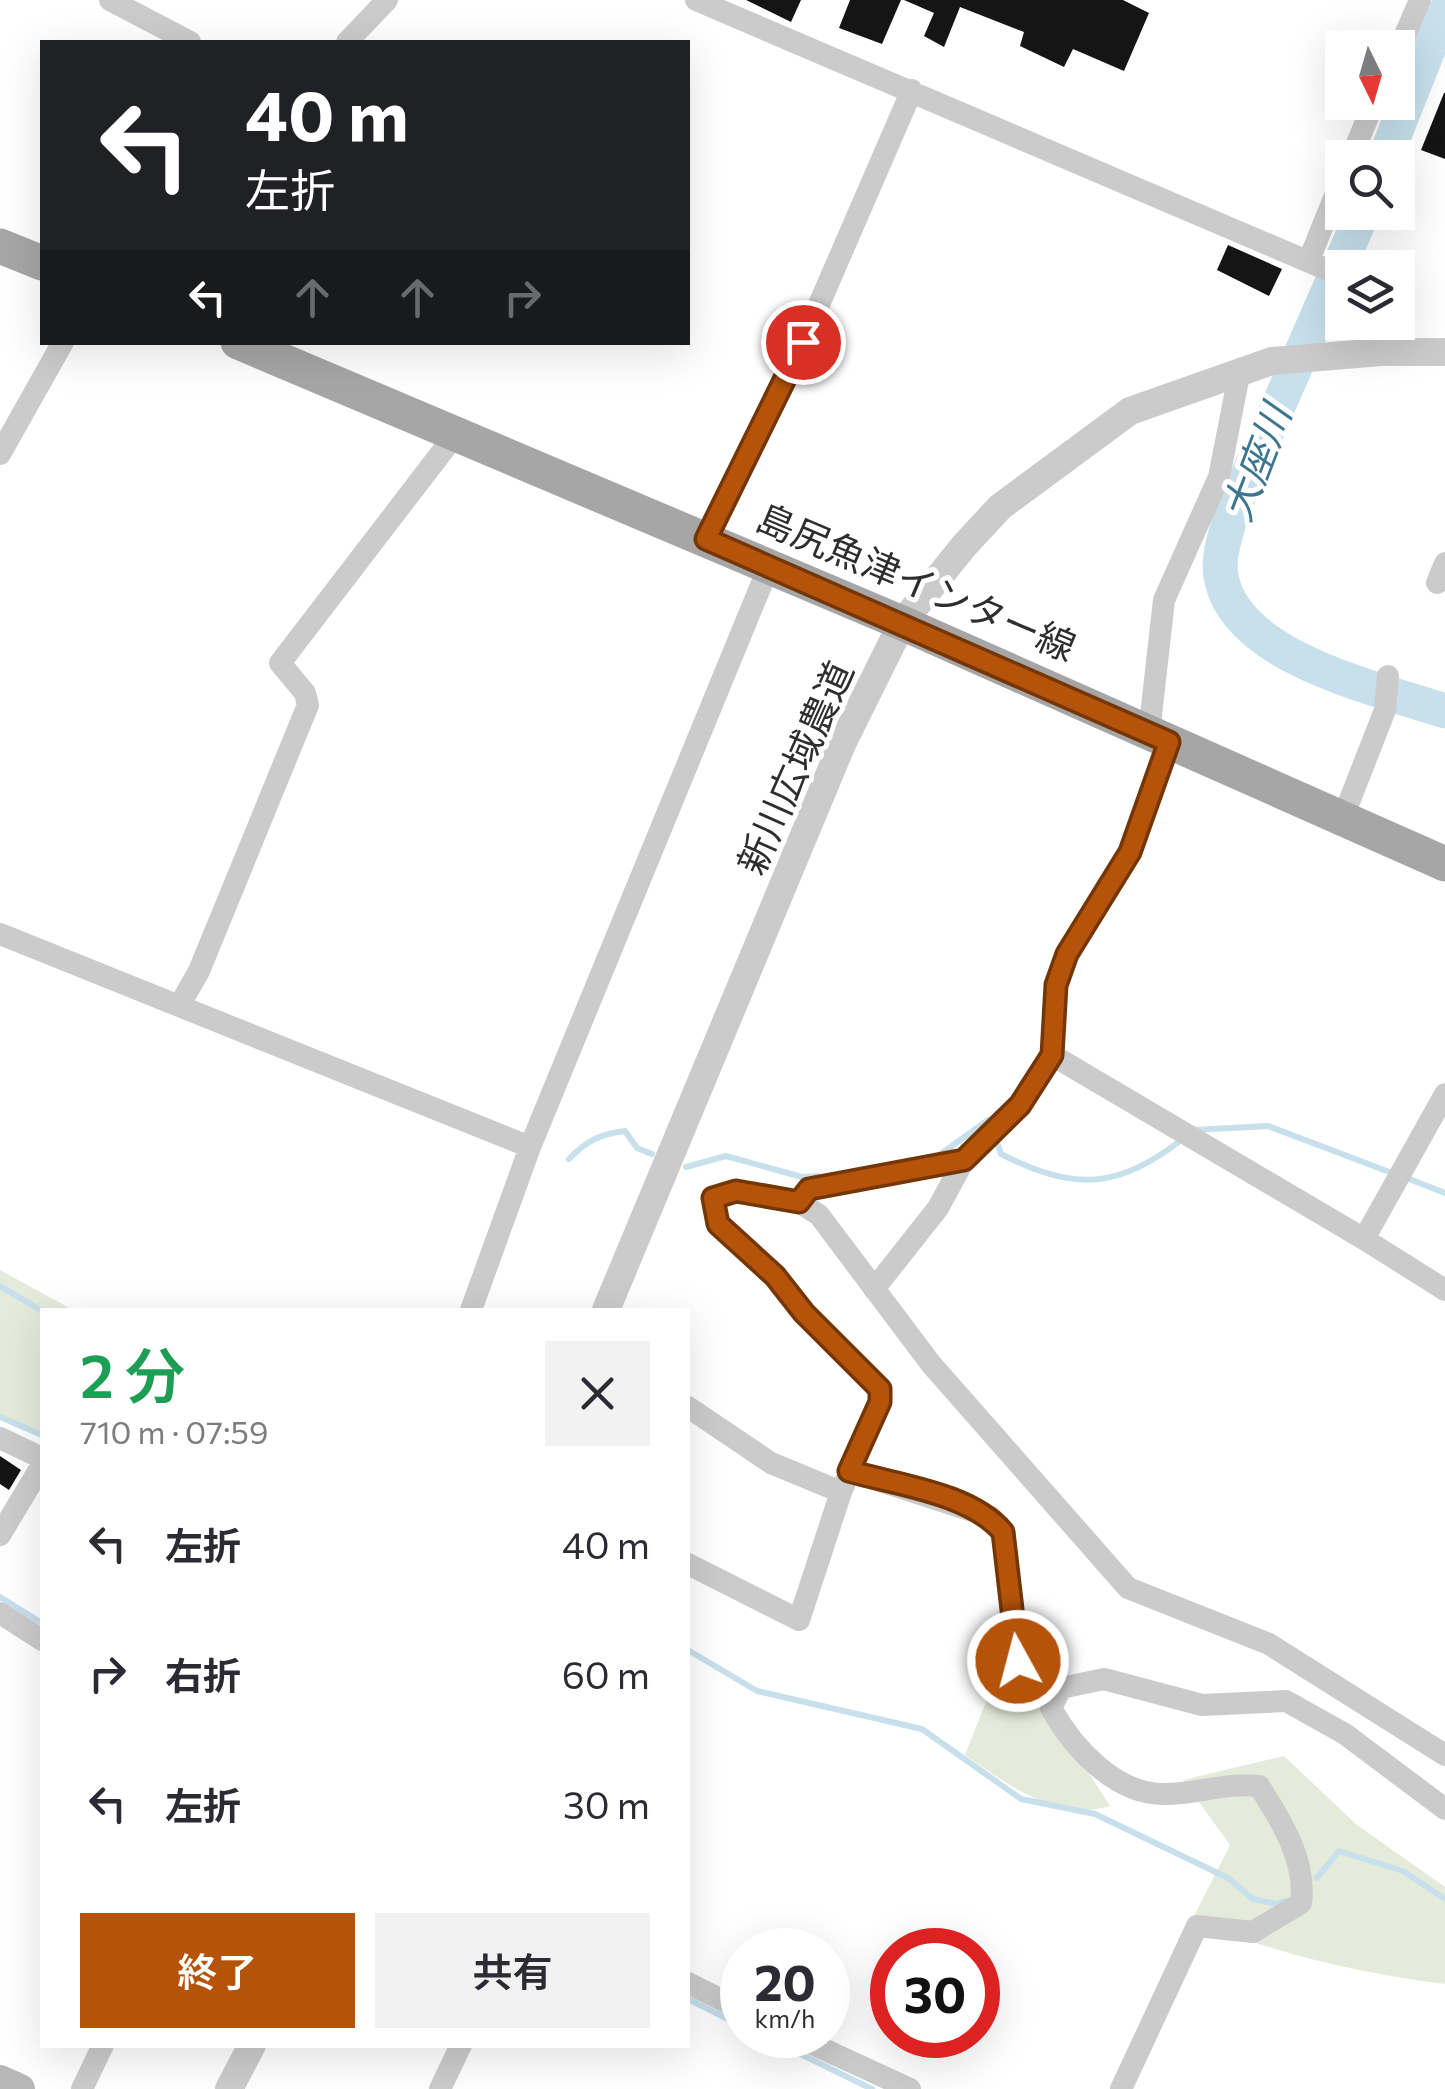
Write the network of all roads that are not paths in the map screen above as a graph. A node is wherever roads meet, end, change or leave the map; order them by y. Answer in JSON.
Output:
{"nodes":[{"id":1,"x":110,"y":0,"type":"edge"},
{"id":2,"x":387,"y":0,"type":"edge"},
{"id":3,"x":696,"y":0,"type":"edge"},
{"id":4,"x":1420,"y":0,"type":"edge"},
{"id":5,"x":1407,"y":30,"type":"edge"},
{"id":6,"x":186,"y":40,"type":"edge"},
{"id":7,"x":348,"y":40,"type":"edge"},
{"id":8,"x":912,"y":90,"type":"junction"},
{"id":9,"x":1325,"y":226,"type":"edge"},
{"id":10,"x":0,"y":246,"type":"edge"},
{"id":11,"x":40,"y":262,"type":"edge"},
{"id":12,"x":1312,"y":262,"type":"junction"},
{"id":13,"x":1325,"y":268,"type":"edge"},
{"id":14,"x":1380,"y":340,"type":"edge"},
{"id":15,"x":61,"y":345,"type":"edge"},
{"id":16,"x":245,"y":345,"type":"edge"},
{"id":17,"x":1380,"y":352,"type":"junction"},
{"id":18,"x":1445,"y":352,"type":"edge"},
{"id":19,"x":1240,"y":370,"type":"junction"},
{"id":20,"x":455,"y":435,"type":"junction"},
{"id":21,"x":0,"y":454,"type":"edge"},
{"id":22,"x":706,"y":539,"type":"junction"},
{"id":23,"x":769,"y":566,"type":"junction"},
{"id":24,"x":902,"y":623,"type":"junction"},
{"id":25,"x":1388,"y":676,"type":"dead end"},
{"id":26,"x":1159,"y":737,"type":"junction"},
{"id":27,"x":1342,"y":820,"type":"junction"},
{"id":28,"x":1445,"y":864,"type":"edge"},
{"id":29,"x":0,"y":934,"type":"edge"},
{"id":30,"x":180,"y":1006,"type":"junction"},
{"id":31,"x":1052,"y":1055,"type":"junction"},
{"id":32,"x":1445,"y":1094,"type":"edge"},
{"id":33,"x":530,"y":1147,"type":"junction"},
{"id":34,"x":964,"y":1160,"type":"junction"},
{"id":35,"x":799,"y":1202,"type":"junction"},
{"id":36,"x":1364,"y":1239,"type":"junction"},
{"id":37,"x":874,"y":1289,"type":"junction"},
{"id":38,"x":1445,"y":1290,"type":"edge"},
{"id":39,"x":472,"y":1308,"type":"edge"},
{"id":40,"x":607,"y":1308,"type":"edge"},
{"id":41,"x":690,"y":1408,"type":"edge"},
{"id":42,"x":0,"y":1438,"type":"edge"},
{"id":43,"x":40,"y":1461,"type":"edge"},
{"id":44,"x":40,"y":1465,"type":"edge"},
{"id":45,"x":845,"y":1482,"type":"junction"},
{"id":46,"x":0,"y":1535,"type":"edge"},
{"id":47,"x":690,"y":1565,"type":"edge"},
{"id":48,"x":0,"y":1613,"type":"edge"},
{"id":49,"x":40,"y":1639,"type":"edge"},
{"id":50,"x":1061,"y":1688,"type":"junction"},
{"id":51,"x":1445,"y":1755,"type":"edge"},
{"id":52,"x":1445,"y":1809,"type":"edge"},
{"id":53,"x":690,"y":1984,"type":"edge"},
{"id":54,"x":720,"y":1999,"type":"edge"},
{"id":55,"x":101,"y":2048,"type":"edge"},
{"id":56,"x":250,"y":2048,"type":"edge"},
{"id":57,"x":460,"y":2048,"type":"edge"},
{"id":58,"x":843,"y":2058,"type":"edge"},
{"id":59,"x":0,"y":2080,"type":"edge"},
{"id":60,"x":20,"y":2089,"type":"edge"},
{"id":61,"x":82,"y":2089,"type":"edge"},
{"id":62,"x":229,"y":2089,"type":"edge"},
{"id":63,"x":440,"y":2089,"type":"edge"},
{"id":64,"x":910,"y":2089,"type":"edge"},
{"id":65,"x":1121,"y":2089,"type":"edge"}],
"edges":[{"from":1,"to":6,"type":"street"},
{"from":2,"to":7,"type":"street"},
{"from":3,"to":8,"type":"street"},
{"from":4,"to":5,"type":"street"},
{"from":8,"to":12,"type":"street"},
{"from":8,"to":22,"type":"street"},
{"from":9,"to":12,"type":"street"},
{"from":10,"to":11,"type":"main road"},
{"from":12,"to":13,"type":"street"},
{"from":14,"to":17,"type":"street"},
{"from":15,"to":21,"type":"street"},
{"from":16,"to":20,"type":"main road","name":"島尻魚津インター線"},
{"from":17,"to":18,"type":"street","name":"新川広域農道"},
{"from":17,"to":19,"type":"street","name":"新川広域農道"},
{"from":19,"to":24,"type":"street","name":"新川広域農道"},
{"from":19,"to":26,"type":"street"},
{"from":20,"to":22,"type":"main road","name":"島尻魚津インター線"},
{"from":20,"to":30,"type":"street"},
{"from":22,"to":23,"type":"main road","name":"島尻魚津インター線"},
{"from":23,"to":24,"type":"main road","name":"島尻魚津インター線"},
{"from":23,"to":33,"type":"street"},
{"from":24,"to":26,"type":"main road","name":"島尻魚津インター線"},
{"from":24,"to":40,"type":"street","name":"新川広域農道"},
{"from":25,"to":27,"type":"street"},
{"from":26,"to":27,"type":"main road","name":"島尻魚津インター線"},
{"from":26,"to":31,"type":"street"},
{"from":27,"to":28,"type":"main road","name":"島尻魚津インター線"},
{"from":29,"to":30,"type":"street"},
{"from":30,"to":33,"type":"street"},
{"from":31,"to":34,"type":"street"},
{"from":31,"to":36,"type":"street"},
{"from":32,"to":36,"type":"street"},
{"from":33,"to":39,"type":"street"},
{"from":34,"to":35,"type":"street"},
{"from":34,"to":37,"type":"street"},
{"from":35,"to":37,"type":"street"},
{"from":35,"to":45,"type":"street"},
{"from":36,"to":38,"type":"street"},
{"from":37,"to":51,"type":"street"},
{"from":41,"to":45,"type":"street"},
{"from":42,"to":43,"type":"street"},
{"from":44,"to":46,"type":"street"},
{"from":45,"to":47,"type":"street"},
{"from":45,"to":50,"type":"street"},
{"from":48,"to":49,"type":"street"},
{"from":50,"to":52,"type":"street"},
{"from":50,"to":65,"type":"street"},
{"from":53,"to":54,"type":"street"},
{"from":55,"to":61,"type":"street"},
{"from":56,"to":62,"type":"street"},
{"from":57,"to":63,"type":"street"},
{"from":58,"to":64,"type":"street"},
{"from":59,"to":60,"type":"main road"}]}
